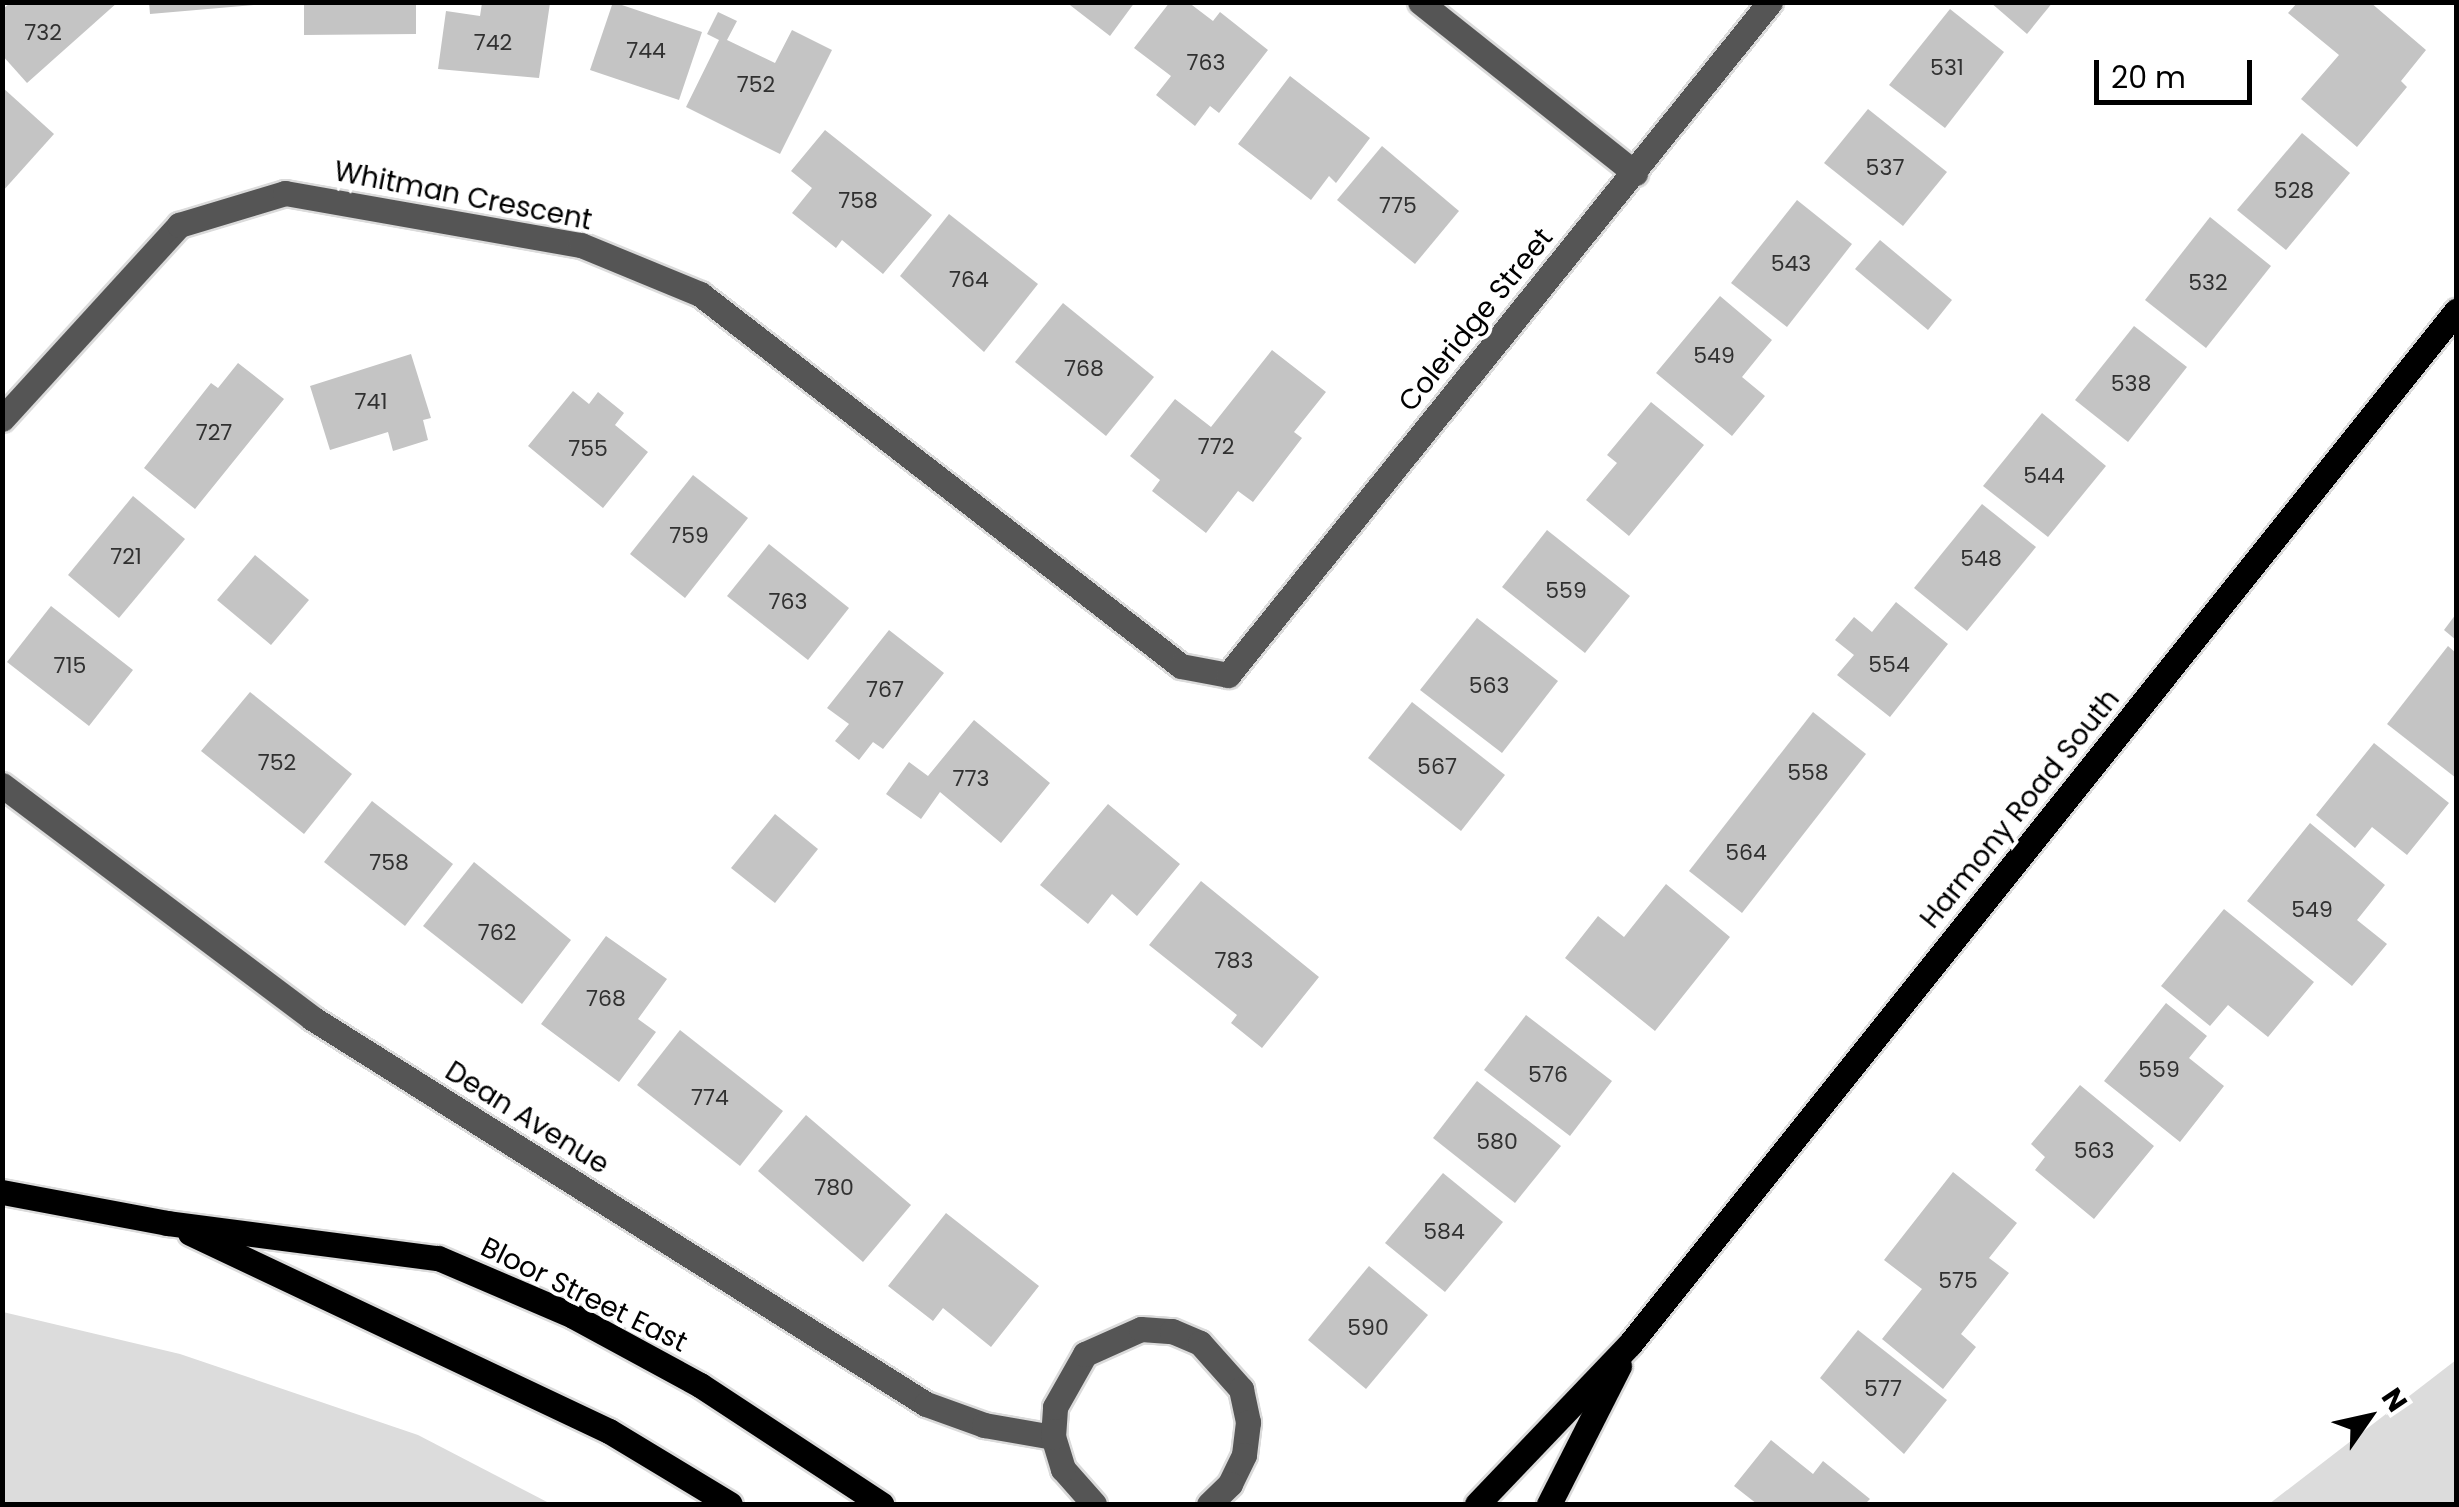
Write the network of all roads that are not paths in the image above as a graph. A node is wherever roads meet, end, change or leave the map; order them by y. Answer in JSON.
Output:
{"nodes":[{"id":1,"x":1420,"y":2,"type":"edge"},
{"id":2,"x":1770,"y":2,"type":"edge"},
{"id":3,"x":1635,"y":173,"type":"junction"},
{"id":4,"x":2456,"y":311,"type":"edge"},
{"id":5,"x":2,"y":420,"type":"edge"},
{"id":6,"x":1228,"y":675,"type":"joint"},
{"id":7,"x":2,"y":785,"type":"edge"},
{"id":8,"x":2,"y":1192,"type":"edge"},
{"id":9,"x":167,"y":1222,"type":"junction"},
{"id":10,"x":1630,"y":1344,"type":"junction"},
{"id":11,"x":1053,"y":1437,"type":"junction"},
{"id":12,"x":730,"y":1504,"type":"edge"},
{"id":13,"x":881,"y":1504,"type":"edge"},
{"id":14,"x":1094,"y":1504,"type":"edge"},
{"id":15,"x":1209,"y":1504,"type":"edge"},
{"id":16,"x":1477,"y":1504,"type":"edge"},
{"id":17,"x":1549,"y":1504,"type":"edge"}],
"edges":[{"from":1,"to":3,"type":"street"},
{"from":2,"to":3,"type":"street","name":"Coleridge Street"},
{"from":3,"to":6,"type":"street","name":"Coleridge Street"},
{"from":4,"to":10,"type":"main road","name":"Harmony Road South"},
{"from":5,"to":6,"type":"street","name":"Whitman Crescent"},
{"from":7,"to":11,"type":"street","name":"Dean Avenue"},
{"from":8,"to":9,"type":"main road","name":"Bloor Street East"},
{"from":9,"to":12,"type":"main road","name":"Bloor Street East"},
{"from":9,"to":13,"type":"main road","name":"Bloor Street East"},
{"from":10,"to":16,"type":"main road","name":"Harmony Road South"},
{"from":10,"to":17,"type":"main road","name":"Harmony Road South"},
{"from":11,"to":14,"type":"street"},
{"from":11,"to":15,"type":"street"}]}
